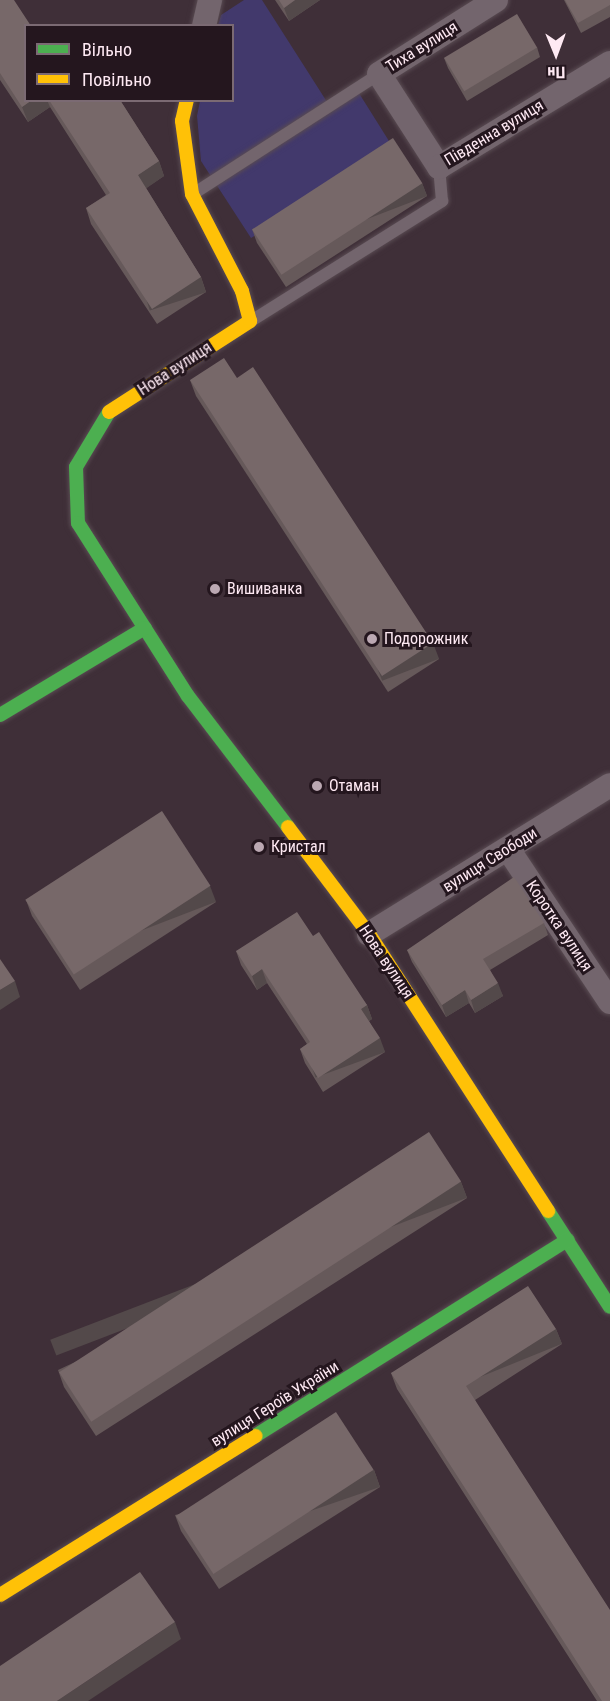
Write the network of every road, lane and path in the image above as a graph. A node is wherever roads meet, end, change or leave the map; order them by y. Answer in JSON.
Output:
{"nodes":[{"id":1,"x":210,"y":0,"type":"edge"},
{"id":2,"x":496,"y":0,"type":"edge"},
{"id":3,"x":204,"y":24,"type":"edge"},
{"id":4,"x":610,"y":63,"type":"edge"},
{"id":5,"x":379,"y":74,"type":"junction"},
{"id":6,"x":187,"y":102,"type":"edge"},
{"id":7,"x":439,"y":167,"type":"junction"},
{"id":8,"x":192,"y":194,"type":"junction"},
{"id":9,"x":250,"y":321,"type":"junction"},
{"id":10,"x":145,"y":628,"type":"junction"},
{"id":11,"x":0,"y":715,"type":"edge"},
{"id":12,"x":610,"y":785,"type":"edge"},
{"id":13,"x":508,"y":849,"type":"junction"},
{"id":14,"x":369,"y":934,"type":"junction"},
{"id":15,"x":610,"y":1002,"type":"edge"},
{"id":16,"x":568,"y":1240,"type":"junction"},
{"id":17,"x":610,"y":1307,"type":"edge"},
{"id":18,"x":0,"y":1595,"type":"edge"}],
"edges":[{"from":1,"to":3,"type":"street"},
{"from":2,"to":5,"type":"street","name":"Тиха вулиця"},
{"from":4,"to":7,"type":"street","name":"Південна вулиця"},
{"from":5,"to":7,"type":"street"},
{"from":5,"to":8,"type":"lane"},
{"from":6,"to":8,"type":"street"},
{"from":7,"to":9,"type":"lane"},
{"from":8,"to":9,"type":"street"},
{"from":9,"to":10,"type":"street","name":"Нова вулиця"},
{"from":10,"to":11,"type":"street"},
{"from":10,"to":14,"type":"street","name":"Нова вулиця"},
{"from":12,"to":13,"type":"street","name":"вулиця Свободи"},
{"from":13,"to":14,"type":"street","name":"вулиця Свободи"},
{"from":13,"to":15,"type":"street","name":"Коротка вулиця"},
{"from":14,"to":16,"type":"street","name":"Нова вулиця"},
{"from":16,"to":17,"type":"street","name":"Нова вулиця"},
{"from":16,"to":18,"type":"street","name":"вулиця Героїв України"}]}
